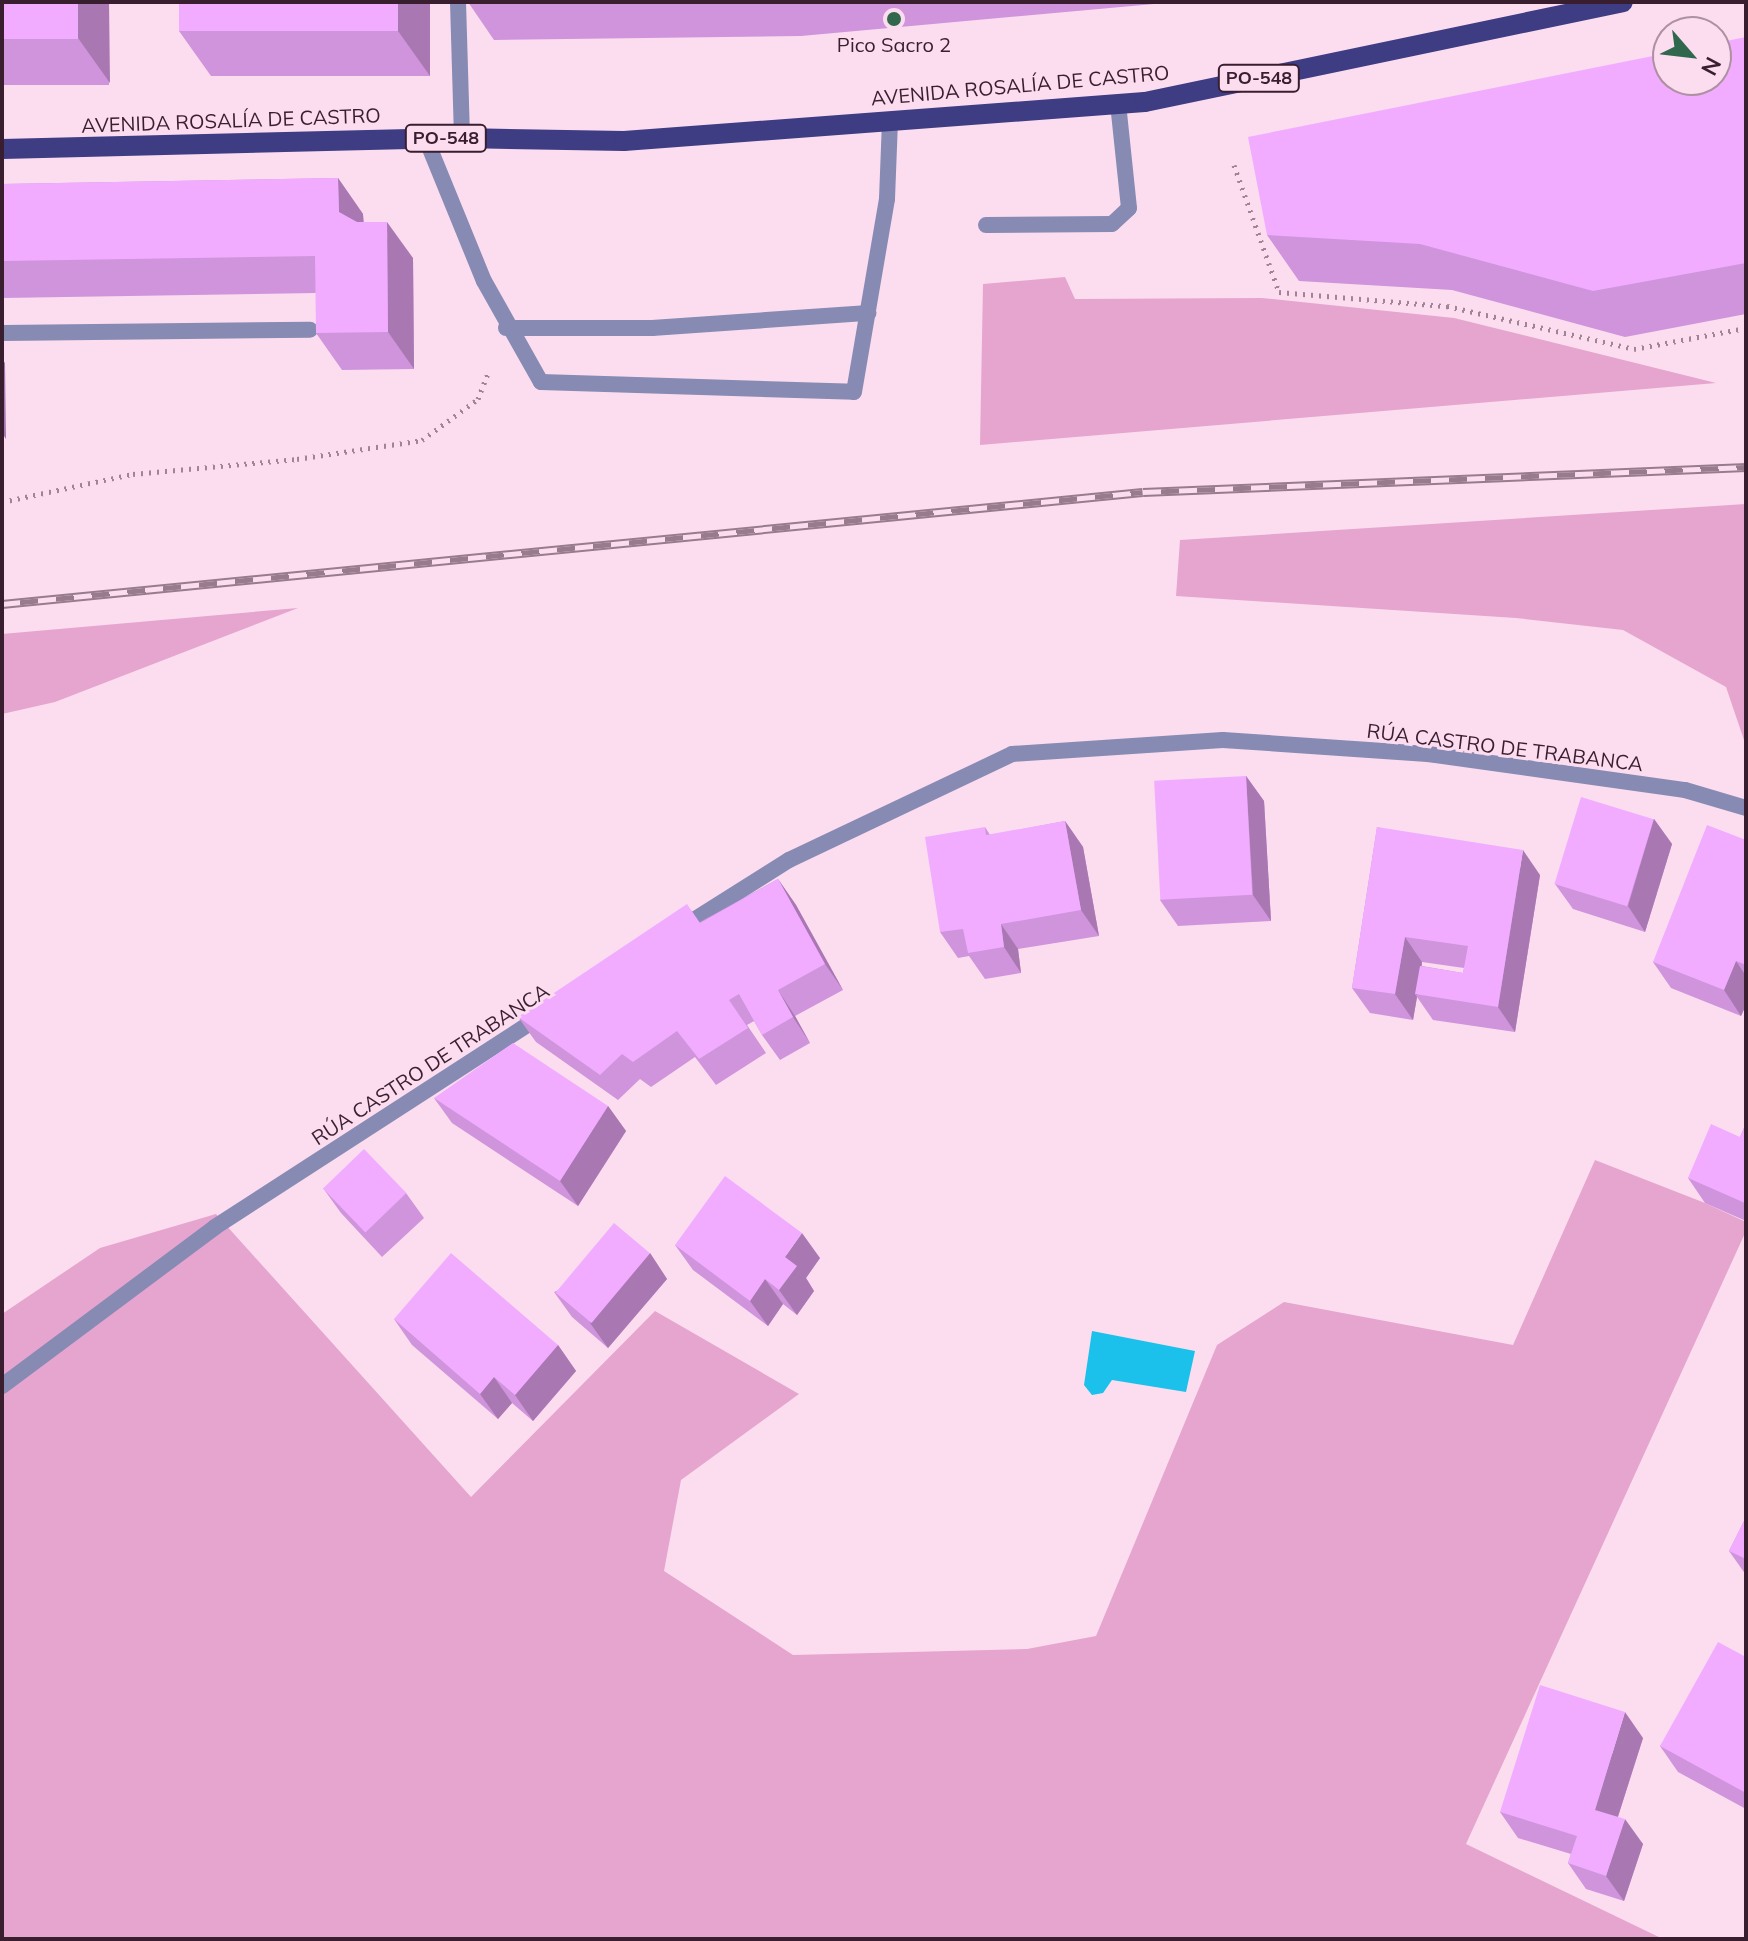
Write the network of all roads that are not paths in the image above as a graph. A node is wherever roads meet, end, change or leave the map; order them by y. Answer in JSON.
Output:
{"nodes":[{"id":1,"x":458,"y":2,"type":"edge"},
{"id":2,"x":1623,"y":2,"type":"edge"},
{"id":3,"x":1118,"y":104,"type":"junction"},
{"id":4,"x":890,"y":122,"type":"junction"},
{"id":5,"x":462,"y":138,"type":"junction"},
{"id":6,"x":426,"y":139,"type":"junction"},
{"id":7,"x":2,"y":149,"type":"edge"},
{"id":8,"x":986,"y":225,"type":"dead end"},
{"id":9,"x":868,"y":313,"type":"junction"},
{"id":10,"x":506,"y":328,"type":"junction"},
{"id":11,"x":310,"y":330,"type":"dead end"},
{"id":12,"x":2,"y":333,"type":"edge"},
{"id":13,"x":1746,"y":808,"type":"edge"},
{"id":14,"x":660,"y":941,"type":"edge"},
{"id":15,"x":556,"y":1006,"type":"edge"},
{"id":16,"x":2,"y":1386,"type":"edge"}],
"edges":[{"from":1,"to":5,"type":"street"},
{"from":2,"to":3,"type":"main road","name":"AVENIDA ROSALÍA DE CASTRO","number":"PO-548"},
{"from":3,"to":4,"type":"main road","name":"AVENIDA ROSALÍA DE CASTRO","number":"PO-548"},
{"from":3,"to":8,"type":"street"},
{"from":4,"to":5,"type":"main road","name":"AVENIDA ROSALÍA DE CASTRO","number":"PO-548"},
{"from":4,"to":9,"type":"street"},
{"from":5,"to":6,"type":"main road","name":"AVENIDA ROSALÍA DE CASTRO","number":"PO-548"},
{"from":6,"to":7,"type":"main road","name":"AVENIDA ROSALÍA DE CASTRO","number":"PO-548"},
{"from":6,"to":10,"type":"street"},
{"from":9,"to":10,"type":"street"},
{"from":9,"to":10,"type":"street"},
{"from":11,"to":12,"type":"street"},
{"from":13,"to":14,"type":"street","name":"RÚA CASTRO DE TRABANCA"},
{"from":15,"to":16,"type":"street","name":"RÚA CASTRO DE TRABANCA"}]}
